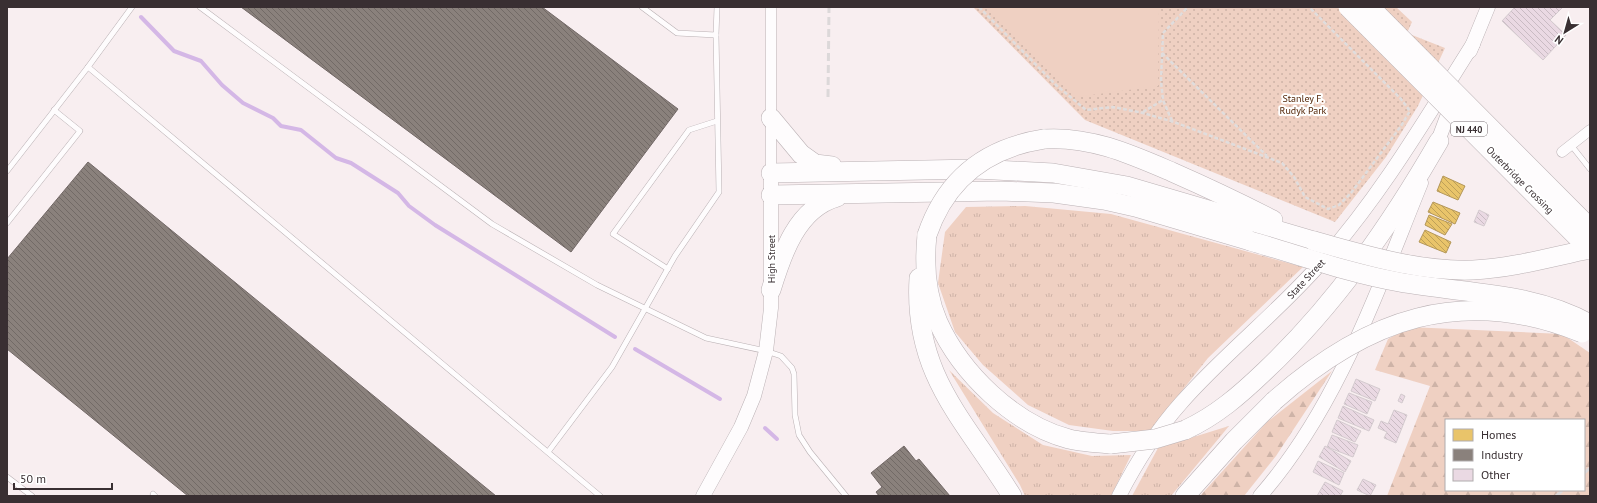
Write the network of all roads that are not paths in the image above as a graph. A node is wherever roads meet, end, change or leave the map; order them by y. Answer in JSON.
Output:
{"nodes":[{"id":1,"x":132,"y":7,"type":"edge"},
{"id":2,"x":200,"y":7,"type":"edge"},
{"id":3,"x":642,"y":7,"type":"edge"},
{"id":4,"x":717,"y":7,"type":"edge"},
{"id":5,"x":771,"y":7,"type":"edge"},
{"id":6,"x":1348,"y":7,"type":"edge"},
{"id":7,"x":1370,"y":7,"type":"edge"},
{"id":8,"x":1488,"y":7,"type":"edge"},
{"id":9,"x":716,"y":35,"type":"junction"},
{"id":10,"x":1473,"y":44,"type":"junction"},
{"id":11,"x":88,"y":67,"type":"junction"},
{"id":12,"x":54,"y":110,"type":"junction"},
{"id":13,"x":771,"y":118,"type":"junction"},
{"id":14,"x":717,"y":121,"type":"junction"},
{"id":15,"x":1590,"y":130,"type":"edge"},
{"id":16,"x":1438,"y":141,"type":"junction"},
{"id":17,"x":1571,"y":145,"type":"junction"},
{"id":18,"x":1562,"y":152,"type":"dead end"},
{"id":19,"x":1590,"y":169,"type":"edge"},
{"id":20,"x":7,"y":171,"type":"edge"},
{"id":21,"x":853,"y":172,"type":"junction"},
{"id":22,"x":771,"y":173,"type":"junction"},
{"id":23,"x":851,"y":194,"type":"junction"},
{"id":24,"x":771,"y":195,"type":"junction"},
{"id":25,"x":7,"y":223,"type":"edge"},
{"id":26,"x":1254,"y":226,"type":"junction"},
{"id":27,"x":1590,"y":228,"type":"edge"},
{"id":28,"x":927,"y":235,"type":"junction"},
{"id":29,"x":1590,"y":250,"type":"edge"},
{"id":30,"x":668,"y":269,"type":"junction"},
{"id":31,"x":771,"y":290,"type":"junction"},
{"id":32,"x":646,"y":309,"type":"junction"},
{"id":33,"x":1590,"y":324,"type":"edge"},
{"id":34,"x":1590,"y":336,"type":"edge"},
{"id":35,"x":766,"y":351,"type":"junction"},
{"id":36,"x":548,"y":452,"type":"junction"},
{"id":37,"x":7,"y":477,"type":"edge"},
{"id":38,"x":32,"y":496,"type":"edge"},
{"id":39,"x":600,"y":496,"type":"edge"},
{"id":40,"x":703,"y":496,"type":"edge"},
{"id":41,"x":846,"y":496,"type":"edge"},
{"id":42,"x":1012,"y":496,"type":"edge"},
{"id":43,"x":1119,"y":496,"type":"edge"},
{"id":44,"x":1185,"y":496,"type":"edge"},
{"id":45,"x":1260,"y":496,"type":"edge"}],
"edges":[{"from":1,"to":11,"type":"lane"},
{"from":2,"to":32,"type":"lane"},
{"from":3,"to":9,"type":"lane"},
{"from":4,"to":9,"type":"lane"},
{"from":5,"to":13,"type":"street","name":"High Street"},
{"from":6,"to":29,"type":"highway","name":"Outerbridge Crossing","number":"NJ 440","bridge":true},
{"from":7,"to":27,"type":"highway","name":"Outerbridge Crossing","number":"NJ 440","bridge":true},
{"from":8,"to":10,"type":"street","name":"State Street"},
{"from":9,"to":14,"type":"lane"},
{"from":10,"to":16,"type":"street","name":"State Street"},
{"from":10,"to":43,"type":"street","name":"State Street"},
{"from":11,"to":12,"type":"lane"},
{"from":11,"to":36,"type":"lane"},
{"from":12,"to":20,"type":"lane"},
{"from":12,"to":25,"type":"lane"},
{"from":13,"to":21,"type":"highway"},
{"from":13,"to":22,"type":"street","name":"High Street"},
{"from":14,"to":30,"type":"lane"},
{"from":14,"to":30,"type":"lane"},
{"from":15,"to":17,"type":"street"},
{"from":16,"to":28,"type":"highway","bridge":true},
{"from":16,"to":45,"type":"street","name":"State Street"},
{"from":17,"to":18,"type":"street"},
{"from":17,"to":19,"type":"lane"},
{"from":21,"to":22,"type":"highway"},
{"from":21,"to":26,"type":"highway"},
{"from":22,"to":24,"type":"street","name":"High Street"},
{"from":23,"to":24,"type":"highway"},
{"from":23,"to":26,"type":"highway"},
{"from":23,"to":31,"type":"highway"},
{"from":24,"to":31,"type":"street","name":"High Street"},
{"from":26,"to":28,"type":"highway","bridge":true},
{"from":26,"to":29,"type":"highway","bridge":true},
{"from":26,"to":33,"type":"highway","bridge":true},
{"from":28,"to":42,"type":"highway"},
{"from":30,"to":32,"type":"lane"},
{"from":31,"to":35,"type":"street","name":"High Street"},
{"from":32,"to":35,"type":"lane"},
{"from":32,"to":36,"type":"lane"},
{"from":34,"to":44,"type":"highway","bridge":true},
{"from":35,"to":40,"type":"street","name":"High Street"},
{"from":35,"to":41,"type":"lane"},
{"from":36,"to":39,"type":"lane"},
{"from":37,"to":38,"type":"lane"}]}
